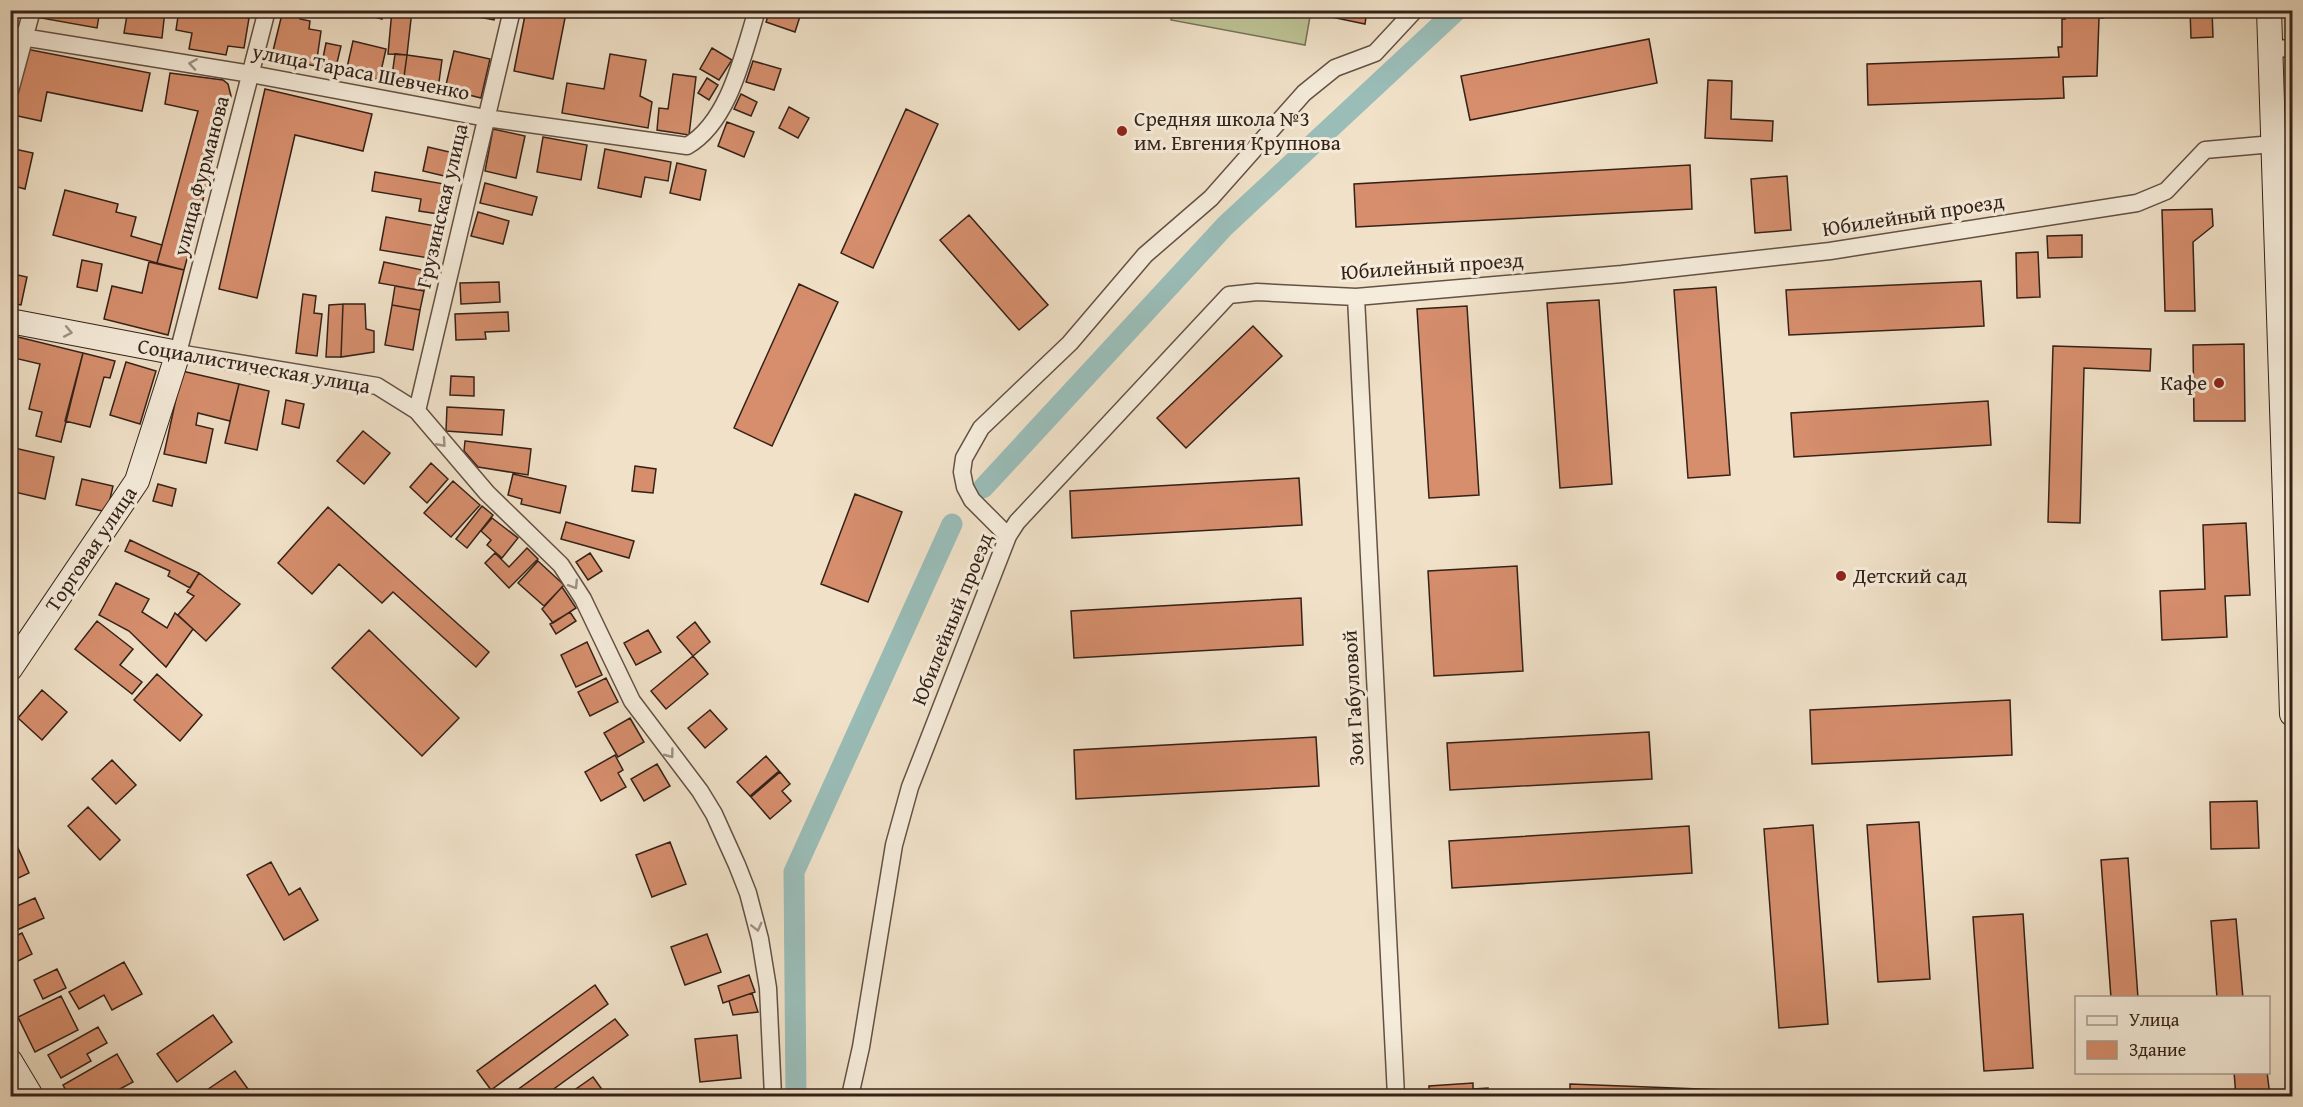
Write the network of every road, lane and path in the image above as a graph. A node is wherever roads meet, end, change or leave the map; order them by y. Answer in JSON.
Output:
{"nodes":[{"id":1,"x":32,"y":10,"type":"edge"},
{"id":2,"x":267,"y":10,"type":"edge"},
{"id":3,"x":512,"y":10,"type":"edge"},
{"id":4,"x":757,"y":10,"type":"edge"},
{"id":5,"x":1415,"y":10,"type":"edge"},
{"id":6,"x":2269,"y":10,"type":"edge"},
{"id":7,"x":18,"y":36,"type":"edge"},
{"id":8,"x":2281,"y":49,"type":"edge"},
{"id":9,"x":251,"y":74,"type":"junction"},
{"id":10,"x":10,"y":92,"type":"edge"},
{"id":11,"x":486,"y":118,"type":"junction"},
{"id":12,"x":2273,"y":144,"type":"junction"},
{"id":13,"x":1356,"y":297,"type":"junction"},
{"id":14,"x":10,"y":321,"type":"edge"},
{"id":15,"x":178,"y":353,"type":"junction"},
{"id":16,"x":417,"y":411,"type":"junction"},
{"id":17,"x":1008,"y":536,"type":"junction"},
{"id":18,"x":10,"y":669,"type":"edge"},
{"id":19,"x":2292,"y":684,"type":"edge"},
{"id":20,"x":2292,"y":714,"type":"edge"},
{"id":21,"x":10,"y":1061,"type":"edge"},
{"id":22,"x":30,"y":1096,"type":"edge"},
{"id":23,"x":773,"y":1096,"type":"edge"},
{"id":24,"x":850,"y":1096,"type":"edge"},
{"id":25,"x":1396,"y":1096,"type":"edge"}],
"edges":[{"from":1,"to":7,"type":"street"},
{"from":2,"to":9,"type":"street","name":"улица Фурманова"},
{"from":3,"to":11,"type":"street","name":"Грузинская улица"},
{"from":4,"to":11,"type":"street","name":"улица Тараса Шевченко"},
{"from":5,"to":17,"type":"street"},
{"from":6,"to":8,"type":"main road"},
{"from":9,"to":7,"type":"street","name":"улица Тараса Шевченко","one_way":true},
{"from":7,"to":10,"type":"street"},
{"from":8,"to":12,"type":"main road"},
{"from":9,"to":11,"type":"street","name":"улица Тараса Шевченко"},
{"from":9,"to":15,"type":"street","name":"улица Фурманова"},
{"from":11,"to":16,"type":"street","name":"Грузинская улица"},
{"from":12,"to":13,"type":"street","name":"Юбилейный проезд"},
{"from":12,"to":19,"type":"main road"},
{"from":13,"to":17,"type":"street","name":"Юбилейный проезд"},
{"from":13,"to":25,"type":"street","name":"Зои Габуловой"},
{"from":14,"to":15,"type":"main road","name":"Социалистическая улица","one_way":true},
{"from":15,"to":16,"type":"street","name":"Социалистическая улица"},
{"from":15,"to":18,"type":"main road","name":"Торговая улица"},
{"from":16,"to":23,"type":"street","name":"Социалистическая улица","one_way":true},
{"from":17,"to":24,"type":"street","name":"Юбилейный проезд"},
{"from":19,"to":20,"type":"main road"},
{"from":21,"to":22,"type":"main road"}]}
